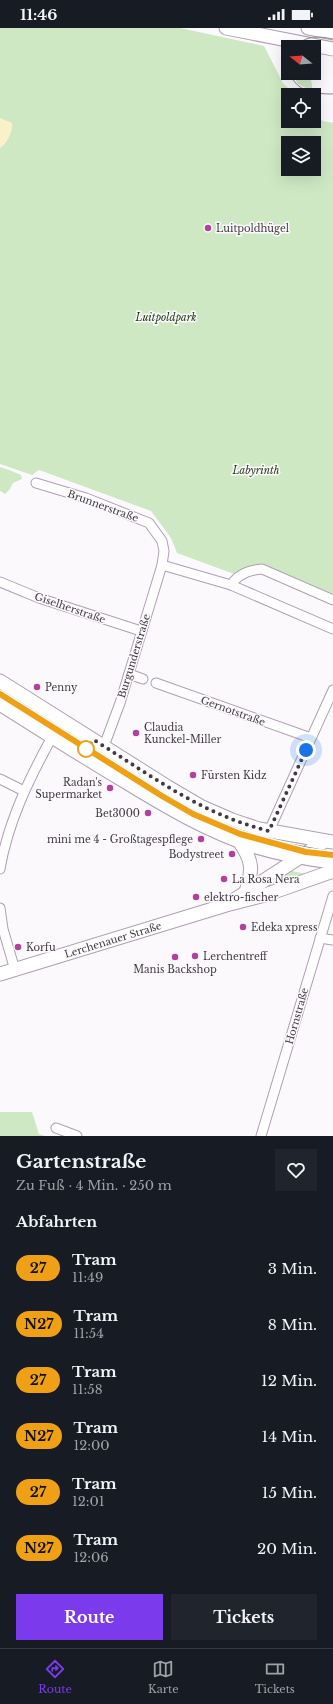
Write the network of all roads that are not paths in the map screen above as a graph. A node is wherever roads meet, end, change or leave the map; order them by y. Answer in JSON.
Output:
{"nodes":[{"id":1,"x":226,"y":28,"type":"edge"},
{"id":2,"x":308,"y":28,"type":"edge"},
{"id":3,"x":258,"y":31,"type":"edge"},
{"id":4,"x":333,"y":33,"type":"edge"},
{"id":5,"x":333,"y":49,"type":"edge"},
{"id":6,"x":36,"y":482,"type":"dead end"},
{"id":7,"x":162,"y":565,"type":"junction"},
{"id":8,"x":0,"y":582,"type":"edge"},
{"id":9,"x":231,"y":585,"type":"junction"},
{"id":10,"x":333,"y":600,"type":"edge"},
{"id":11,"x":333,"y":630,"type":"edge"},
{"id":12,"x":141,"y":631,"type":"junction"},
{"id":13,"x":129,"y":674,"type":"junction"},
{"id":14,"x":143,"y":679,"type":"dead end"},
{"id":15,"x":0,"y":681,"type":"edge"},
{"id":16,"x":156,"y":683,"type":"dead end"},
{"id":17,"x":333,"y":690,"type":"edge"},
{"id":18,"x":0,"y":704,"type":"edge"},
{"id":19,"x":52,"y":737,"type":"junction"},
{"id":20,"x":311,"y":738,"type":"junction"},
{"id":21,"x":104,"y":746,"type":"junction"},
{"id":22,"x":0,"y":779,"type":"edge"},
{"id":23,"x":24,"y":791,"type":"junction"},
{"id":24,"x":269,"y":831,"type":"junction"},
{"id":25,"x":239,"y":841,"type":"junction"},
{"id":26,"x":329,"y":841,"type":"edge"},
{"id":27,"x":3,"y":843,"type":"edge"},
{"id":28,"x":298,"y":857,"type":"junction"},
{"id":29,"x":333,"y":862,"type":"edge"},
{"id":30,"x":0,"y":869,"type":"edge"},
{"id":31,"x":333,"y":871,"type":"edge"},
{"id":32,"x":246,"y":892,"type":"junction"},
{"id":33,"x":333,"y":896,"type":"edge"},
{"id":34,"x":226,"y":905,"type":"junction"},
{"id":35,"x":0,"y":908,"type":"edge"},
{"id":36,"x":320,"y":938,"type":"junction"},
{"id":37,"x":333,"y":940,"type":"edge"},
{"id":38,"x":15,"y":970,"type":"junction"},
{"id":39,"x":0,"y":974,"type":"edge"},
{"id":40,"x":56,"y":1128,"type":"dead end"},
{"id":41,"x":77,"y":1136,"type":"edge"},
{"id":42,"x":261,"y":1136,"type":"edge"}],
"edges":[{"from":1,"to":3,"type":"main road"},
{"from":2,"to":4,"type":"main road"},
{"from":3,"to":5,"type":"main road"},
{"from":6,"to":7,"type":"street","name":"Brunnerstraße"},
{"from":7,"to":9,"type":"street"},
{"from":7,"to":12,"type":"street","name":"Burgunderstraße"},
{"from":8,"to":12,"type":"street","name":"Giselherstraße"},
{"from":9,"to":10,"type":"street"},
{"from":9,"to":11,"type":"street"},
{"from":12,"to":13,"type":"street","name":"Burgunderstraße"},
{"from":13,"to":14,"type":"street"},
{"from":13,"to":21,"type":"street","name":"Burgunderstraße"},
{"from":15,"to":21,"type":"main road"},
{"from":16,"to":20,"type":"street","name":"Gernotstraße"},
{"from":17,"to":20,"type":"street"},
{"from":18,"to":19,"type":"main road"},
{"from":19,"to":23,"type":"street"},
{"from":19,"to":25,"type":"main road"},
{"from":20,"to":24,"type":"street"},
{"from":21,"to":24,"type":"main road"},
{"from":22,"to":23,"type":"street"},
{"from":23,"to":27,"type":"street"},
{"from":24,"to":26,"type":"main road"},
{"from":25,"to":28,"type":"main road"},
{"from":25,"to":32,"type":"main road"},
{"from":26,"to":28,"type":"main road","name":"Lerchenauer Straße"},
{"from":27,"to":30,"type":"street"},
{"from":28,"to":29,"type":"main road"},
{"from":28,"to":32,"type":"main road","name":"Lerchenauer Straße"},
{"from":31,"to":34,"type":"main road","name":"Lerchenauer Straße"},
{"from":32,"to":34,"type":"main road","name":"Lerchenauer Straße"},
{"from":33,"to":36,"type":"street","name":"Hornstraße"},
{"from":34,"to":38,"type":"main road","name":"Lerchenauer Straße"},
{"from":35,"to":38,"type":"street"},
{"from":36,"to":37,"type":"street"},
{"from":36,"to":42,"type":"street","name":"Hornstraße"},
{"from":38,"to":39,"type":"main road","name":"Lerchenauer Straße"},
{"from":40,"to":41,"type":"street"}]}
